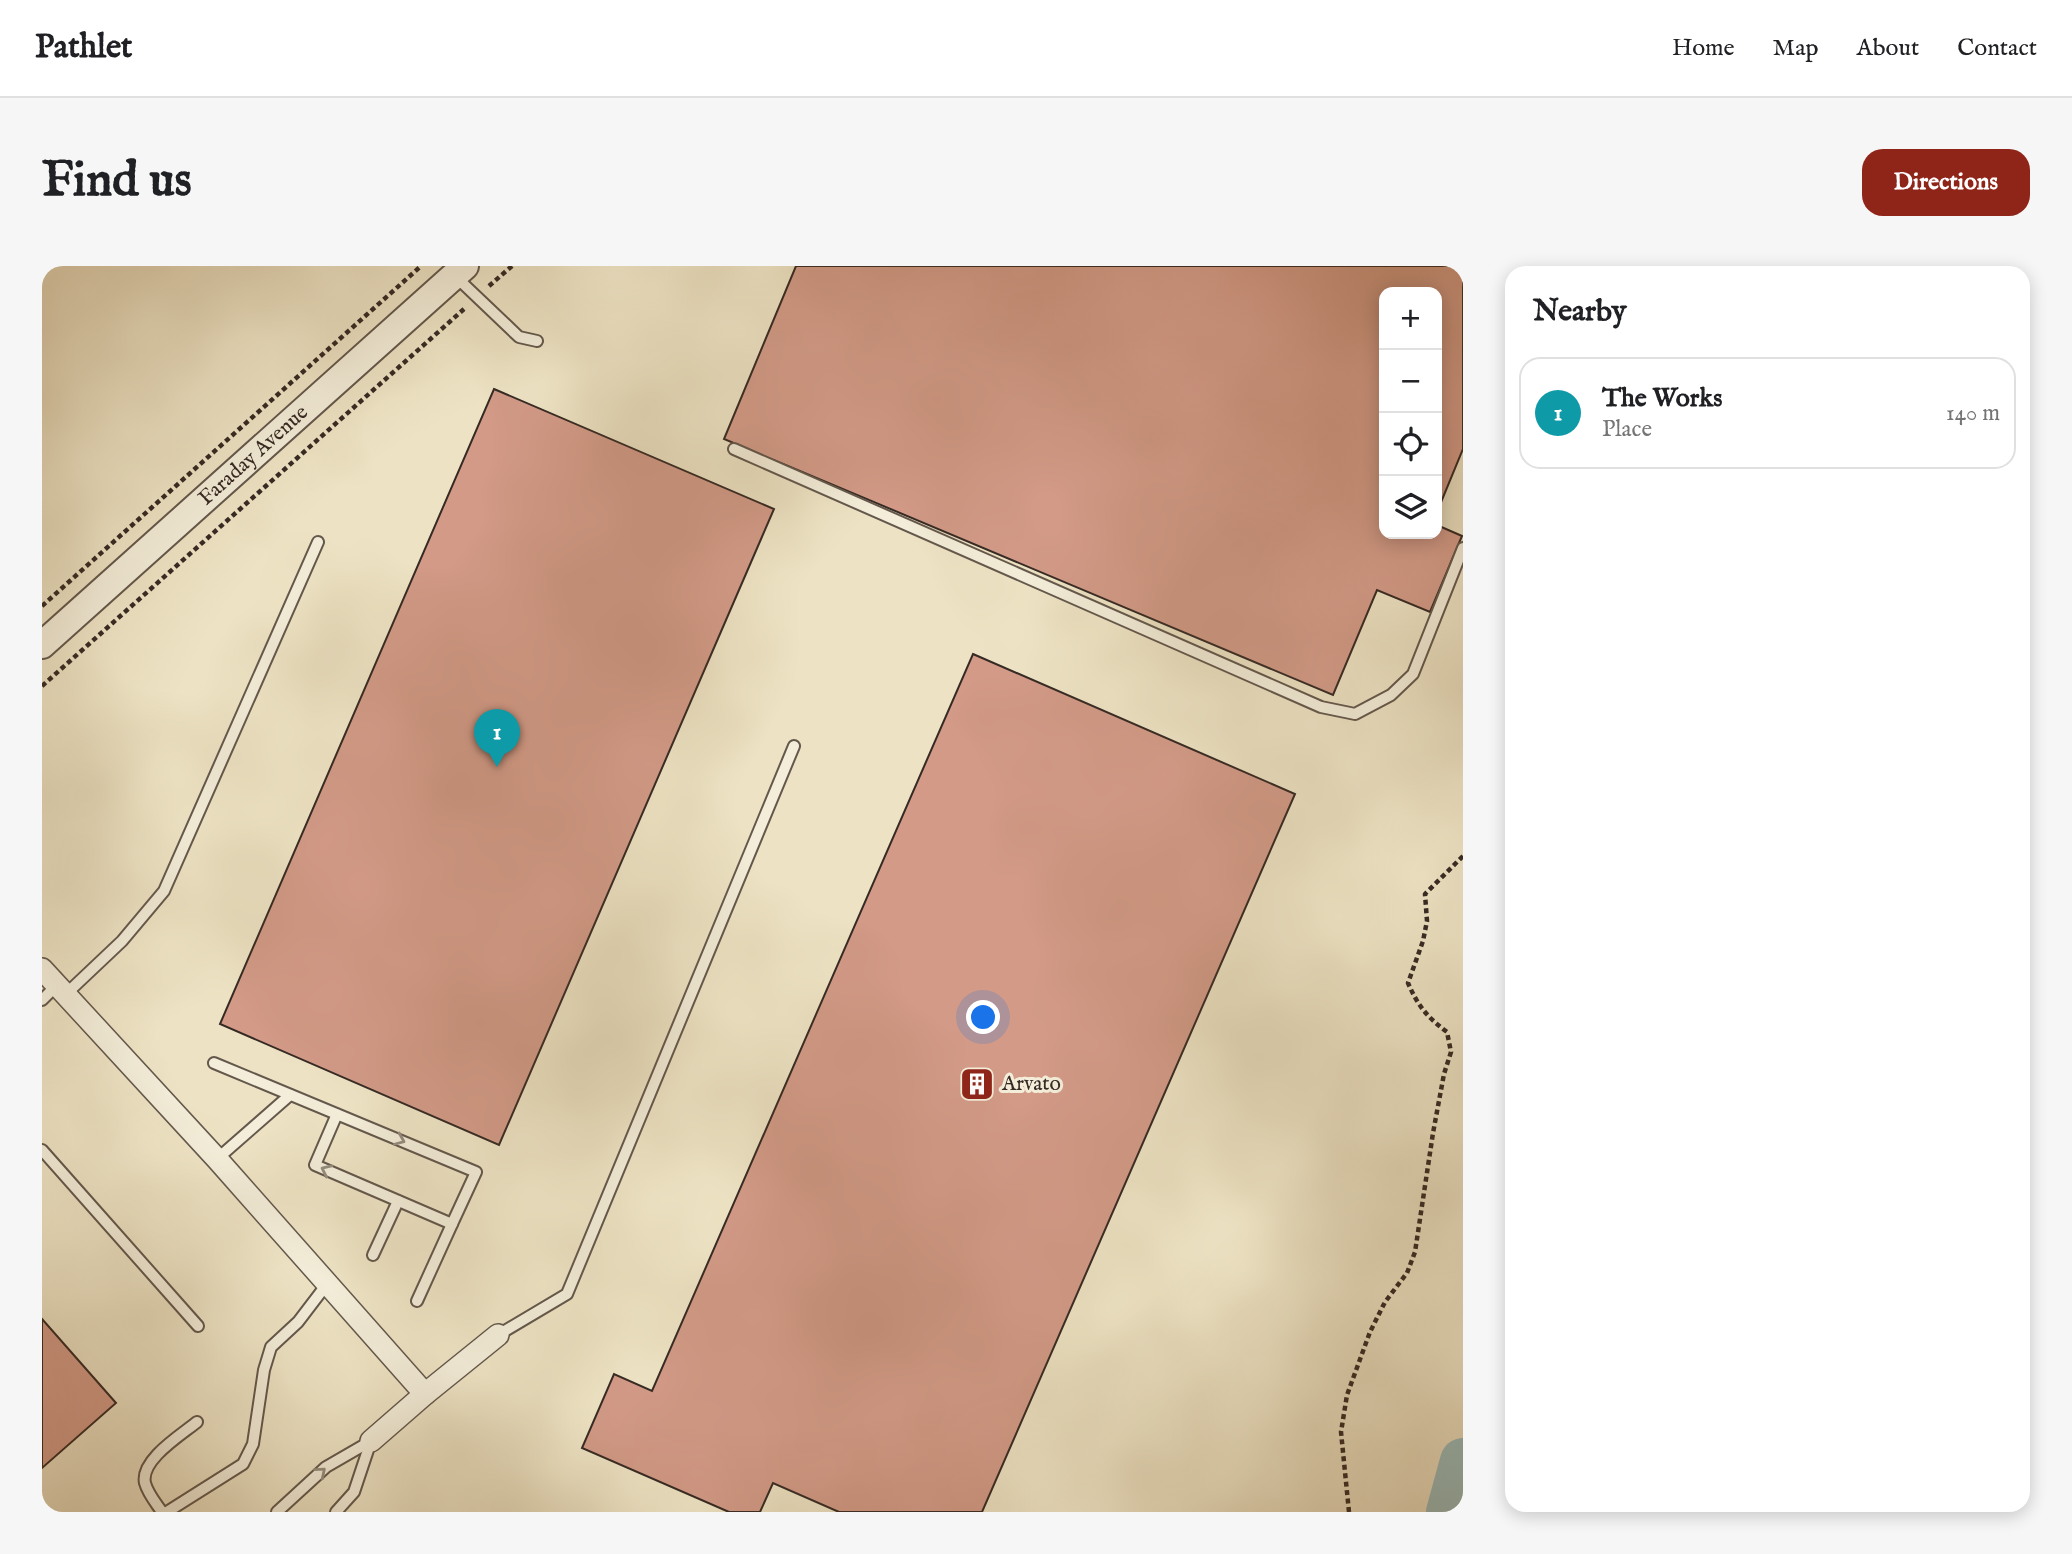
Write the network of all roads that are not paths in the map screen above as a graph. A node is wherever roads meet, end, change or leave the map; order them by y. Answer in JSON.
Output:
{"nodes":[{"id":1,"x":460,"y":271,"type":"edge"},
{"id":2,"x":537,"y":341,"type":"dead end"},
{"id":3,"x":734,"y":449,"type":"dead end"},
{"id":4,"x":318,"y":542,"type":"dead end"},
{"id":5,"x":1463,"y":548,"type":"edge"},
{"id":6,"x":42,"y":645,"type":"edge"},
{"id":7,"x":794,"y":746,"type":"dead end"},
{"id":8,"x":42,"y":968,"type":"edge"},
{"id":9,"x":55,"y":993,"type":"edge"},
{"id":10,"x":214,"y":1063,"type":"dead end"},
{"id":11,"x":290,"y":1095,"type":"junction"},
{"id":12,"x":338,"y":1114,"type":"junction"},
{"id":13,"x":42,"y":1150,"type":"edge"},
{"id":14,"x":217,"y":1159,"type":"junction"},
{"id":15,"x":398,"y":1201,"type":"junction"},
{"id":16,"x":452,"y":1224,"type":"junction"},
{"id":17,"x":373,"y":1255,"type":"dead end"},
{"id":18,"x":327,"y":1284,"type":"junction"},
{"id":19,"x":417,"y":1301,"type":"dead end"},
{"id":20,"x":198,"y":1326,"type":"dead end"},
{"id":21,"x":498,"y":1335,"type":"joint"},
{"id":22,"x":425,"y":1394,"type":"junction"},
{"id":23,"x":197,"y":1422,"type":"dead end"},
{"id":24,"x":371,"y":1441,"type":"junction"},
{"id":25,"x":165,"y":1512,"type":"edge"},
{"id":26,"x":277,"y":1512,"type":"edge"},
{"id":27,"x":335,"y":1512,"type":"edge"}],
"edges":[{"from":1,"to":2,"type":"lane"},
{"from":1,"to":6,"type":"street","name":"Faraday Avenue"},
{"from":3,"to":5,"type":"lane"},
{"from":4,"to":9,"type":"lane"},
{"from":7,"to":21,"type":"lane"},
{"from":8,"to":9,"type":"street"},
{"from":9,"to":14,"type":"street"},
{"from":10,"to":11,"type":"lane"},
{"from":11,"to":12,"type":"lane"},
{"from":11,"to":14,"type":"lane"},
{"from":15,"to":12,"type":"lane","one_way":true},
{"from":12,"to":16,"type":"lane","one_way":true},
{"from":13,"to":20,"type":"lane"},
{"from":14,"to":18,"type":"street"},
{"from":15,"to":16,"type":"lane"},
{"from":15,"to":17,"type":"lane"},
{"from":16,"to":19,"type":"lane"},
{"from":18,"to":22,"type":"street"},
{"from":18,"to":25,"type":"lane"},
{"from":21,"to":22,"type":"street"},
{"from":22,"to":24,"type":"street"},
{"from":23,"to":25,"type":"lane"},
{"from":26,"to":24,"type":"lane","one_way":true},
{"from":24,"to":27,"type":"lane"}]}
